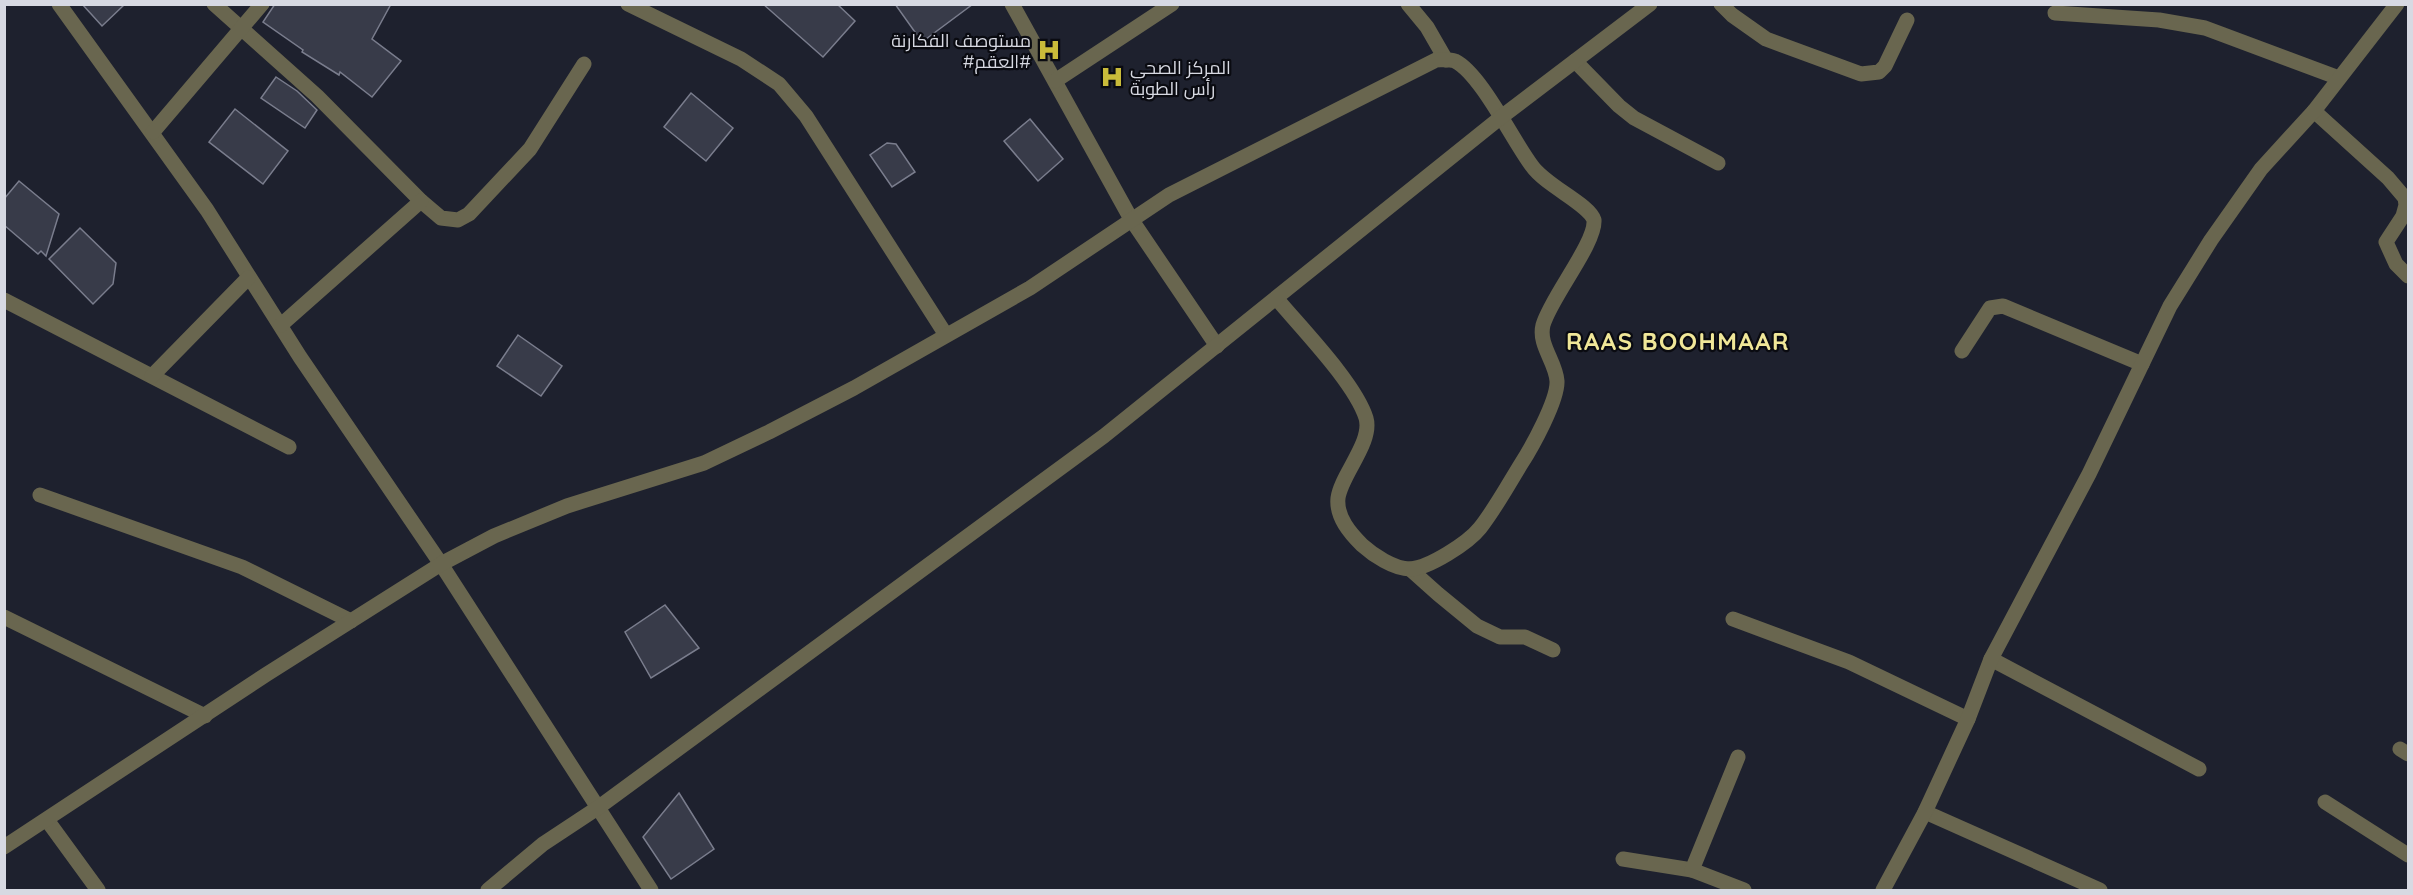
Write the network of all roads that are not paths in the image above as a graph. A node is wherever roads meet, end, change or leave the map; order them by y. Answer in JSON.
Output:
{"nodes":[{"id":1,"x":59,"y":4,"type":"edge"},
{"id":2,"x":214,"y":4,"type":"edge"},
{"id":3,"x":262,"y":4,"type":"edge"},
{"id":4,"x":628,"y":4,"type":"edge"},
{"id":5,"x":1012,"y":4,"type":"edge"},
{"id":6,"x":1172,"y":4,"type":"edge"},
{"id":7,"x":1408,"y":4,"type":"edge"},
{"id":8,"x":1650,"y":4,"type":"edge"},
{"id":9,"x":1721,"y":4,"type":"edge"},
{"id":10,"x":2397,"y":4,"type":"edge"},
{"id":11,"x":2055,"y":13,"type":"dead end"},
{"id":12,"x":1907,"y":20,"type":"dead end"},
{"id":13,"x":243,"y":29,"type":"junction"},
{"id":14,"x":1446,"y":60,"type":"junction"},
{"id":15,"x":1575,"y":61,"type":"junction"},
{"id":16,"x":584,"y":64,"type":"dead end"},
{"id":17,"x":2339,"y":78,"type":"junction"},
{"id":18,"x":1055,"y":81,"type":"junction"},
{"id":19,"x":2313,"y":111,"type":"junction"},
{"id":20,"x":1500,"y":118,"type":"junction"},
{"id":21,"x":153,"y":132,"type":"junction"},
{"id":22,"x":1718,"y":163,"type":"dead end"},
{"id":23,"x":421,"y":201,"type":"junction"},
{"id":24,"x":1131,"y":219,"type":"junction"},
{"id":25,"x":2409,"y":276,"type":"edge"},
{"id":26,"x":248,"y":278,"type":"junction"},
{"id":27,"x":1276,"y":299,"type":"junction"},
{"id":28,"x":4,"y":300,"type":"edge"},
{"id":29,"x":281,"y":325,"type":"junction"},
{"id":30,"x":946,"y":335,"type":"junction"},
{"id":31,"x":1218,"y":346,"type":"junction"},
{"id":32,"x":1962,"y":351,"type":"dead end"},
{"id":33,"x":2142,"y":364,"type":"junction"},
{"id":34,"x":152,"y":376,"type":"junction"},
{"id":35,"x":289,"y":447,"type":"dead end"},
{"id":36,"x":40,"y":495,"type":"dead end"},
{"id":37,"x":441,"y":564,"type":"junction"},
{"id":38,"x":1410,"y":569,"type":"junction"},
{"id":39,"x":4,"y":617,"type":"edge"},
{"id":40,"x":1733,"y":619,"type":"dead end"},
{"id":41,"x":351,"y":621,"type":"junction"},
{"id":42,"x":1553,"y":650,"type":"dead end"},
{"id":43,"x":1991,"y":659,"type":"junction"},
{"id":44,"x":205,"y":716,"type":"junction"},
{"id":45,"x":1968,"y":719,"type":"junction"},
{"id":46,"x":1738,"y":757,"type":"dead end"},
{"id":47,"x":2199,"y":769,"type":"dead end"},
{"id":48,"x":2325,"y":802,"type":"dead end"},
{"id":49,"x":599,"y":807,"type":"junction"},
{"id":50,"x":1925,"y":812,"type":"junction"},
{"id":51,"x":47,"y":820,"type":"junction"},
{"id":52,"x":4,"y":847,"type":"edge"},
{"id":53,"x":2409,"y":855,"type":"edge"},
{"id":54,"x":1623,"y":859,"type":"dead end"},
{"id":55,"x":1692,"y":870,"type":"junction"},
{"id":56,"x":98,"y":891,"type":"edge"},
{"id":57,"x":488,"y":891,"type":"edge"},
{"id":58,"x":651,"y":891,"type":"edge"},
{"id":59,"x":1743,"y":891,"type":"edge"},
{"id":60,"x":1883,"y":891,"type":"edge"},
{"id":61,"x":2100,"y":891,"type":"edge"}],
"edges":[{"from":1,"to":21,"type":"street"},
{"from":2,"to":13,"type":"street"},
{"from":3,"to":13,"type":"street"},
{"from":4,"to":30,"type":"street"},
{"from":5,"to":18,"type":"street"},
{"from":6,"to":18,"type":"street"},
{"from":7,"to":14,"type":"street"},
{"from":8,"to":15,"type":"street"},
{"from":9,"to":12,"type":"street"},
{"from":10,"to":17,"type":"street"},
{"from":11,"to":17,"type":"street"},
{"from":13,"to":21,"type":"street"},
{"from":13,"to":23,"type":"street"},
{"from":14,"to":20,"type":"street"},
{"from":14,"to":24,"type":"street"},
{"from":15,"to":20,"type":"street"},
{"from":15,"to":22,"type":"street"},
{"from":16,"to":23,"type":"street"},
{"from":17,"to":19,"type":"street"},
{"from":18,"to":24,"type":"street"},
{"from":19,"to":25,"type":"street"},
{"from":19,"to":33,"type":"street"},
{"from":20,"to":27,"type":"street"},
{"from":20,"to":38,"type":"street"},
{"from":21,"to":26,"type":"street"},
{"from":23,"to":29,"type":"street"},
{"from":24,"to":30,"type":"street"},
{"from":24,"to":31,"type":"street"},
{"from":26,"to":29,"type":"street"},
{"from":26,"to":34,"type":"street"},
{"from":27,"to":31,"type":"street"},
{"from":27,"to":38,"type":"street"},
{"from":28,"to":34,"type":"street"},
{"from":29,"to":37,"type":"street"},
{"from":30,"to":37,"type":"street"},
{"from":31,"to":49,"type":"street"},
{"from":32,"to":33,"type":"street"},
{"from":33,"to":43,"type":"street"},
{"from":34,"to":35,"type":"street"},
{"from":36,"to":41,"type":"street"},
{"from":37,"to":41,"type":"street"},
{"from":37,"to":49,"type":"street"},
{"from":38,"to":42,"type":"street"},
{"from":39,"to":44,"type":"street"},
{"from":40,"to":45,"type":"street"},
{"from":41,"to":44,"type":"street"},
{"from":43,"to":45,"type":"street"},
{"from":43,"to":47,"type":"street"},
{"from":44,"to":51,"type":"street"},
{"from":45,"to":50,"type":"street"},
{"from":46,"to":55,"type":"street"},
{"from":48,"to":53,"type":"street"},
{"from":49,"to":57,"type":"street"},
{"from":49,"to":58,"type":"street"},
{"from":50,"to":60,"type":"street"},
{"from":50,"to":61,"type":"street"},
{"from":51,"to":52,"type":"street"},
{"from":51,"to":56,"type":"street"},
{"from":54,"to":55,"type":"street"},
{"from":55,"to":59,"type":"street"}]}
